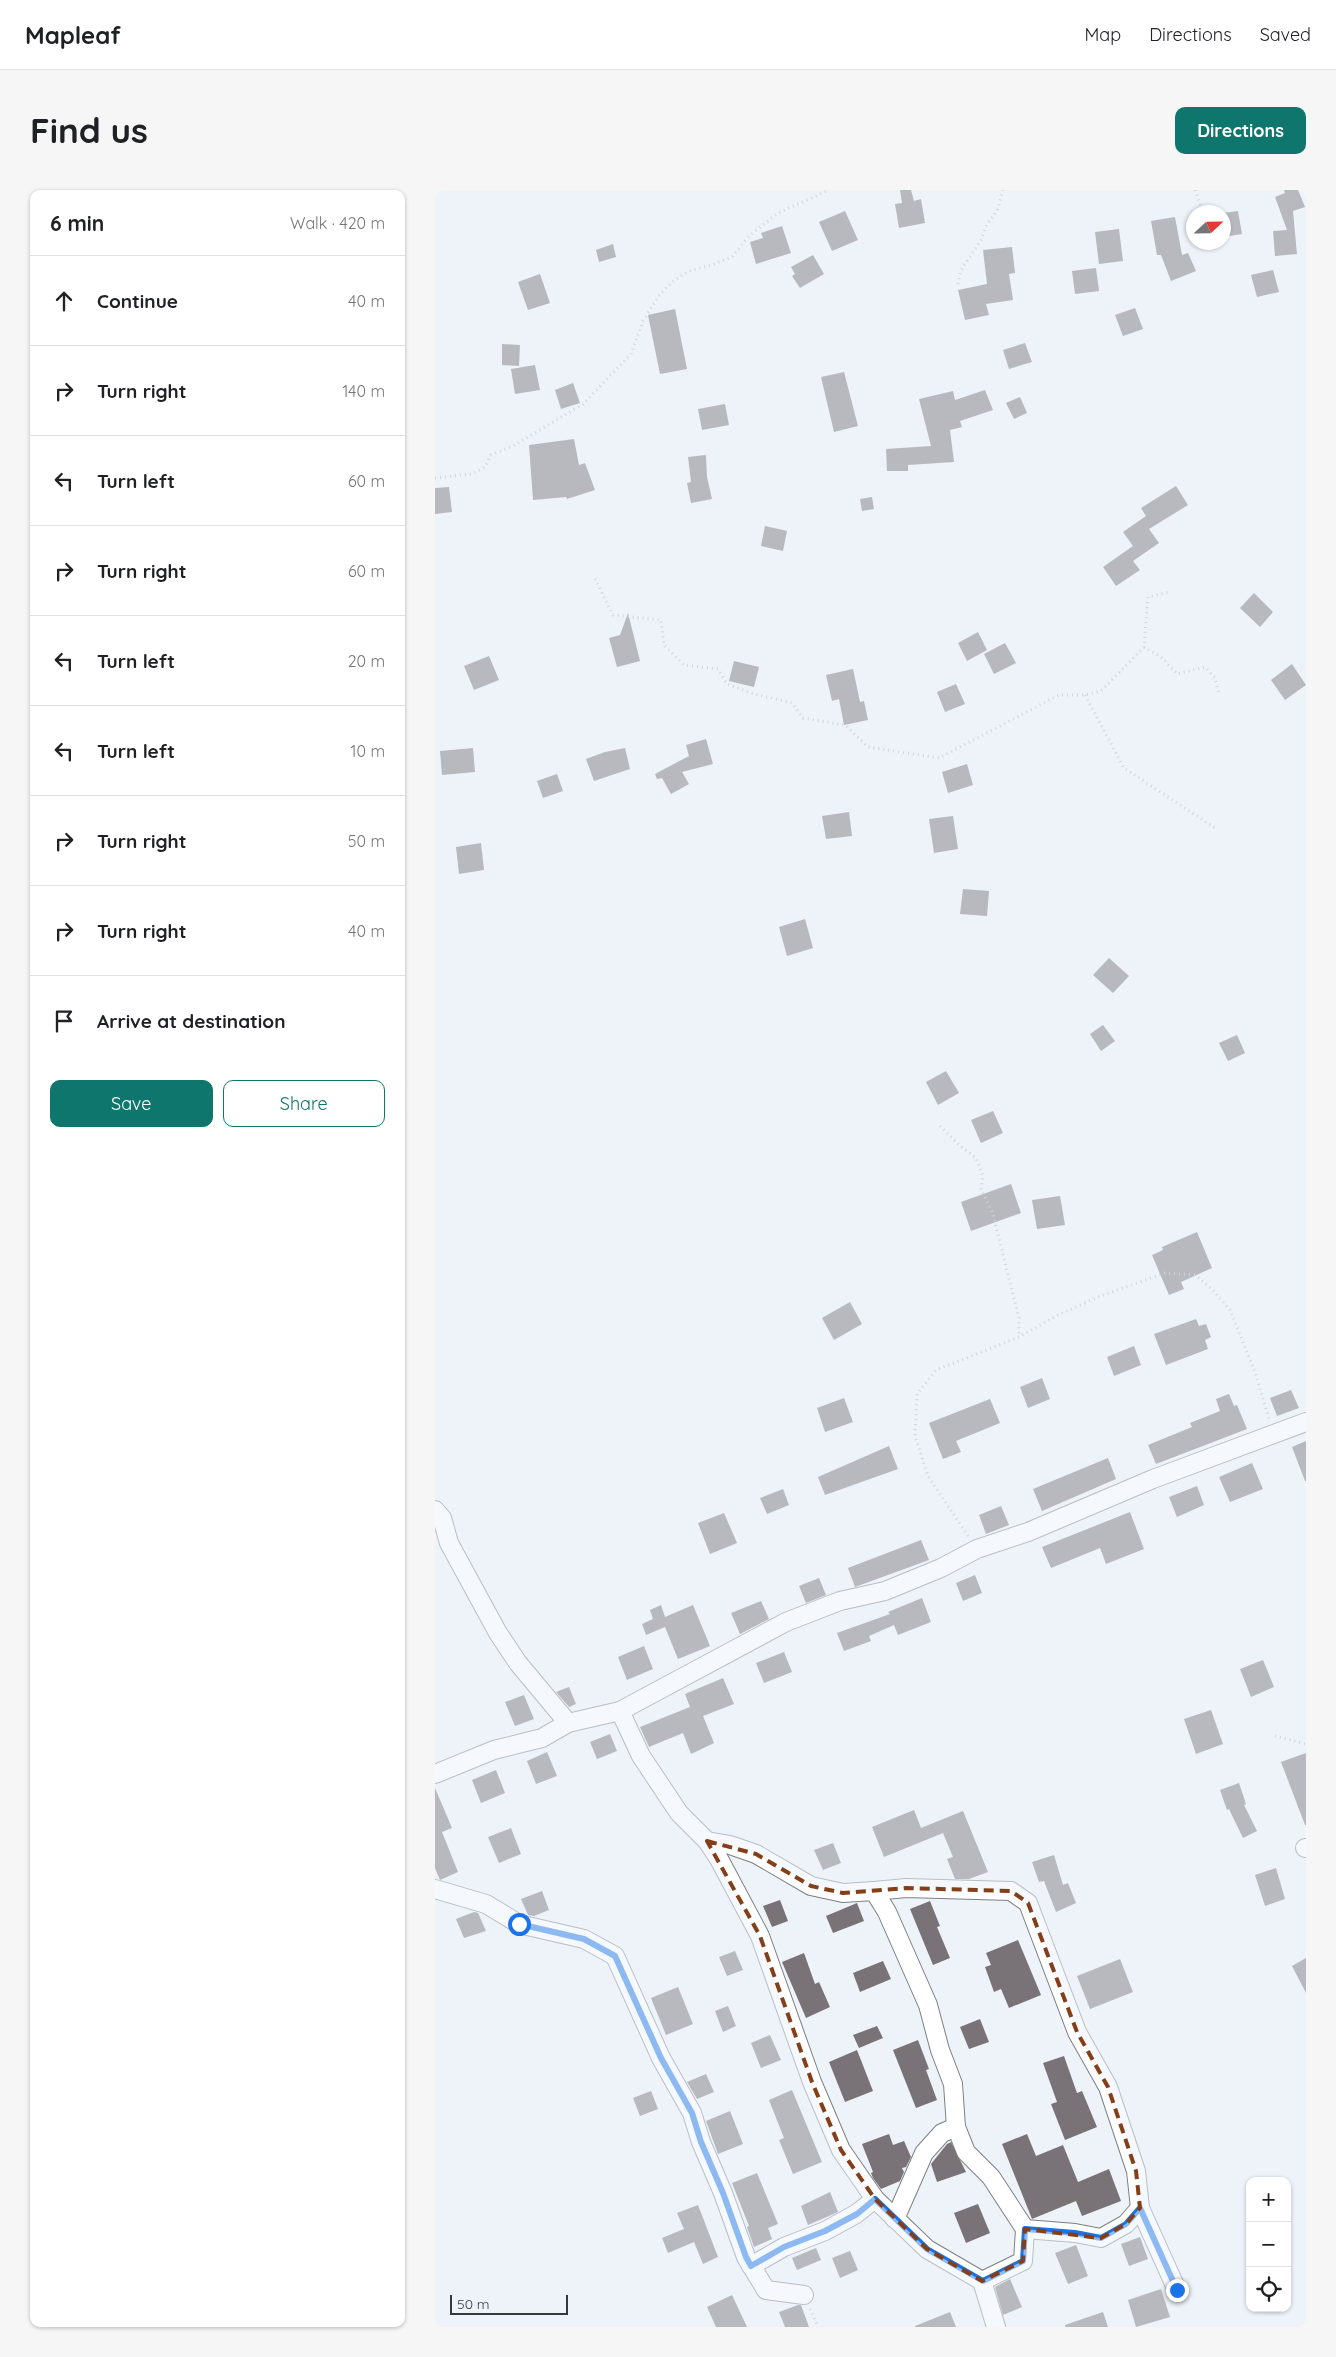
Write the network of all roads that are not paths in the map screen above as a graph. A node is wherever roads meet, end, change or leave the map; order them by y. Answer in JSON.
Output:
{"nodes":[{"id":1,"x":1306,"y":1422,"type":"edge"},
{"id":2,"x":435,"y":1510,"type":"edge"},
{"id":3,"x":620,"y":1711,"type":"junction"},
{"id":4,"x":568,"y":1723,"type":"junction"},
{"id":5,"x":435,"y":1774,"type":"edge"},
{"id":6,"x":707,"y":1841,"type":"junction"},
{"id":7,"x":435,"y":1890,"type":"edge"},
{"id":8,"x":873,"y":1891,"type":"junction"},
{"id":9,"x":955,"y":2127,"type":"junction"},
{"id":10,"x":875,"y":2199,"type":"junction"},
{"id":11,"x":1140,"y":2208,"type":"junction"},
{"id":12,"x":895,"y":2219,"type":"junction"},
{"id":13,"x":1025,"y":2229,"type":"junction"},
{"id":14,"x":751,"y":2266,"type":"junction"},
{"id":15,"x":983,"y":2281,"type":"junction"},
{"id":16,"x":1177,"y":2290,"type":"dead end"},
{"id":17,"x":804,"y":2295,"type":"dead end"},
{"id":18,"x":996,"y":2327,"type":"edge"}],
"edges":[{"from":1,"to":3,"type":"street"},
{"from":2,"to":4,"type":"street"},
{"from":3,"to":4,"type":"street"},
{"from":3,"to":6,"type":"street"},
{"from":4,"to":5,"type":"street"},
{"from":6,"to":8,"type":"street"},
{"from":6,"to":10,"type":"street"},
{"from":7,"to":14,"type":"street"},
{"from":8,"to":9,"type":"street"},
{"from":8,"to":11,"type":"street"},
{"from":9,"to":12,"type":"street"},
{"from":9,"to":13,"type":"street"},
{"from":10,"to":12,"type":"street"},
{"from":10,"to":14,"type":"street"},
{"from":11,"to":13,"type":"street"},
{"from":11,"to":16,"type":"street"},
{"from":12,"to":15,"type":"street"},
{"from":13,"to":15,"type":"street"},
{"from":14,"to":17,"type":"street"},
{"from":15,"to":18,"type":"street"}]}
